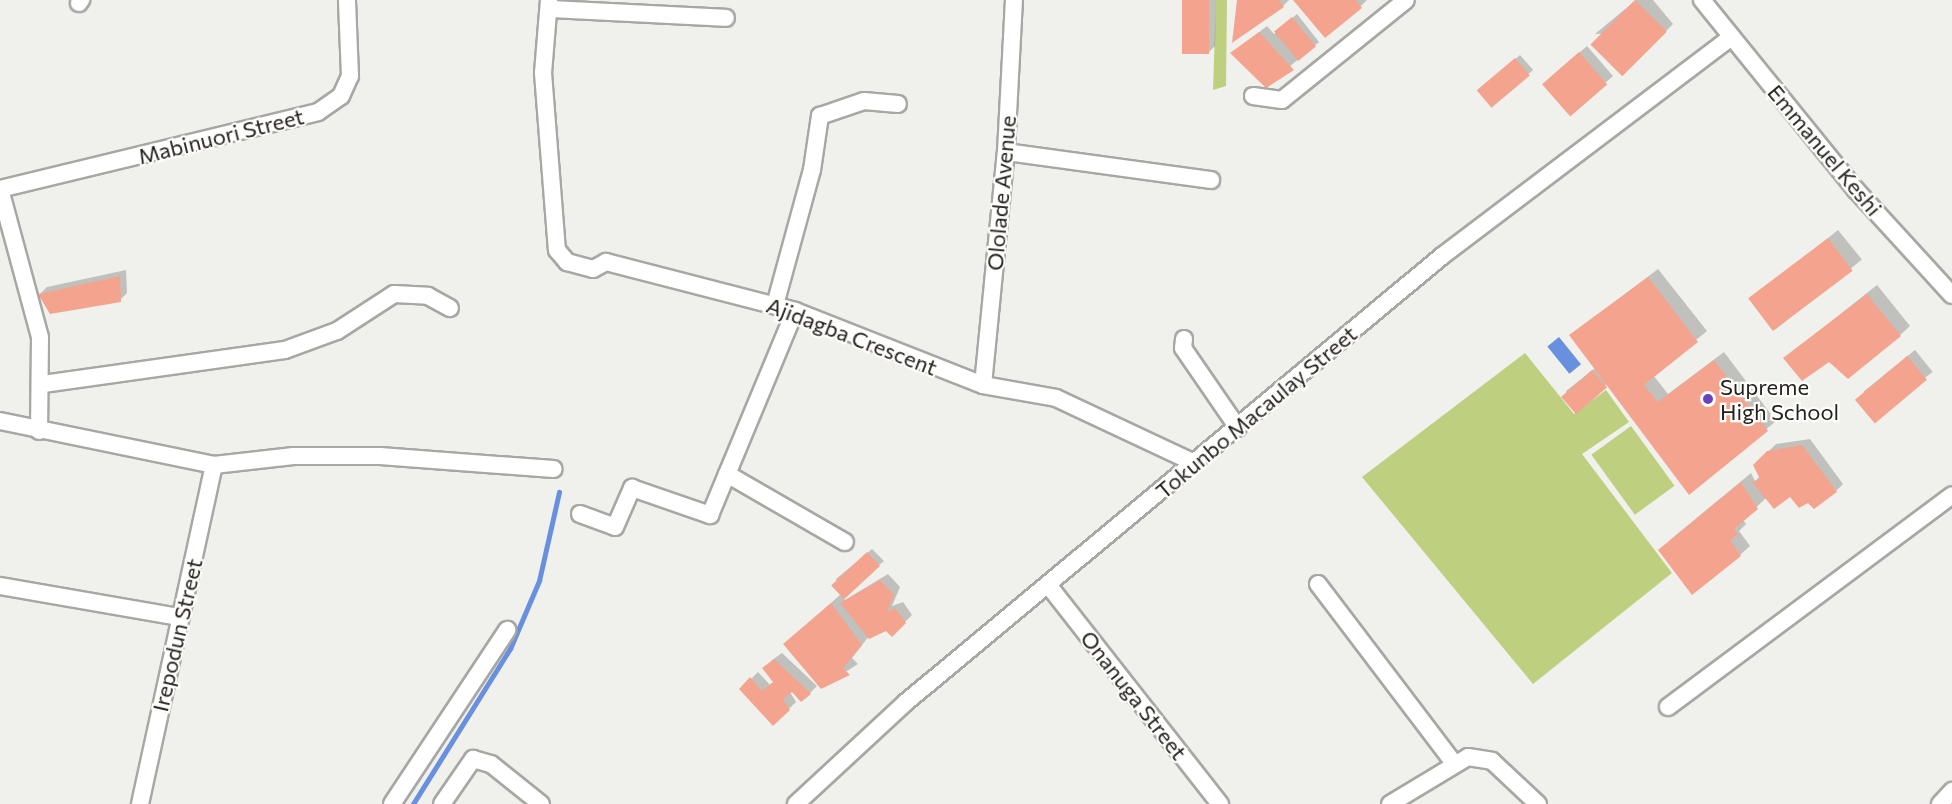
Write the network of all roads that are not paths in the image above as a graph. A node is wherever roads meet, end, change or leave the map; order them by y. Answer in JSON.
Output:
{"nodes":[{"id":1,"x":347,"y":0,"type":"edge"},
{"id":2,"x":1014,"y":0,"type":"edge"},
{"id":3,"x":1406,"y":0,"type":"edge"},
{"id":4,"x":1702,"y":0,"type":"edge"},
{"id":5,"x":549,"y":4,"type":"edge"},
{"id":6,"x":726,"y":18,"type":"dead end"},
{"id":7,"x":1732,"y":37,"type":"junction"},
{"id":8,"x":1253,"y":96,"type":"dead end"},
{"id":9,"x":898,"y":104,"type":"dead end"},
{"id":10,"x":1006,"y":152,"type":"junction"},
{"id":11,"x":1211,"y":180,"type":"dead end"},
{"id":12,"x":0,"y":189,"type":"edge"},
{"id":13,"x":1952,"y":295,"type":"edge"},
{"id":14,"x":775,"y":305,"type":"junction"},
{"id":15,"x":450,"y":308,"type":"dead end"},
{"id":16,"x":795,"y":311,"type":"junction"},
{"id":17,"x":1184,"y":339,"type":"dead end"},
{"id":18,"x":43,"y":384,"type":"junction"},
{"id":19,"x":983,"y":385,"type":"junction"},
{"id":20,"x":0,"y":422,"type":"edge"},
{"id":21,"x":1238,"y":428,"type":"junction"},
{"id":22,"x":39,"y":431,"type":"junction"},
{"id":23,"x":1195,"y":463,"type":"junction"},
{"id":24,"x":214,"y":465,"type":"junction"},
{"id":25,"x":554,"y":469,"type":"dead end"},
{"id":26,"x":726,"y":474,"type":"junction"},
{"id":27,"x":1952,"y":495,"type":"edge"},
{"id":28,"x":580,"y":513,"type":"dead end"},
{"id":29,"x":845,"y":542,"type":"dead end"},
{"id":30,"x":1318,"y":584,"type":"dead end"},
{"id":31,"x":0,"y":586,"type":"edge"},
{"id":32,"x":1048,"y":586,"type":"junction"},
{"id":33,"x":180,"y":617,"type":"junction"},
{"id":34,"x":507,"y":630,"type":"dead end"},
{"id":35,"x":1668,"y":707,"type":"dead end"},
{"id":36,"x":1454,"y":763,"type":"junction"},
{"id":37,"x":1952,"y":790,"type":"edge"},
{"id":38,"x":140,"y":804,"type":"edge"},
{"id":39,"x":392,"y":804,"type":"edge"},
{"id":40,"x":442,"y":804,"type":"edge"},
{"id":41,"x":541,"y":804,"type":"edge"},
{"id":42,"x":796,"y":804,"type":"edge"},
{"id":43,"x":1220,"y":804,"type":"edge"},
{"id":44,"x":1390,"y":804,"type":"edge"},
{"id":45,"x":1538,"y":804,"type":"edge"},
{"id":46,"x":1940,"y":804,"type":"edge"}],
"edges":[{"from":1,"to":12,"type":"street","name":"Mabinuori Street"},
{"from":2,"to":10,"type":"street","name":"Ololade Avenue"},
{"from":3,"to":8,"type":"street"},
{"from":4,"to":7,"type":"street","name":"Emmanuel Keshi"},
{"from":5,"to":6,"type":"street"},
{"from":5,"to":14,"type":"street","name":"Ajidagba Crescent"},
{"from":7,"to":13,"type":"street","name":"Emmanuel Keshi"},
{"from":7,"to":21,"type":"street","name":"Tokunbo Macaulay Street"},
{"from":9,"to":14,"type":"street"},
{"from":10,"to":11,"type":"street"},
{"from":10,"to":19,"type":"street","name":"Ololade Avenue"},
{"from":12,"to":18,"type":"street"},
{"from":14,"to":16,"type":"street","name":"Ajidagba Crescent"},
{"from":15,"to":18,"type":"street"},
{"from":16,"to":19,"type":"street","name":"Ajidagba Crescent"},
{"from":16,"to":26,"type":"street"},
{"from":17,"to":21,"type":"street"},
{"from":18,"to":22,"type":"street"},
{"from":19,"to":23,"type":"street","name":"Ajidagba Crescent"},
{"from":20,"to":22,"type":"street"},
{"from":21,"to":23,"type":"street","name":"Tokunbo Macaulay Street"},
{"from":22,"to":24,"type":"street"},
{"from":23,"to":32,"type":"street","name":"Tokunbo Macaulay Street"},
{"from":24,"to":25,"type":"street"},
{"from":24,"to":33,"type":"street","name":"Irepodun Street"},
{"from":26,"to":28,"type":"street"},
{"from":26,"to":29,"type":"street"},
{"from":27,"to":35,"type":"street"},
{"from":30,"to":36,"type":"street"},
{"from":31,"to":33,"type":"street"},
{"from":32,"to":42,"type":"street","name":"Tokunbo Macaulay Street"},
{"from":32,"to":43,"type":"street","name":"Onanuga Street"},
{"from":33,"to":38,"type":"street","name":"Irepodun Street"},
{"from":34,"to":39,"type":"street"},
{"from":36,"to":44,"type":"street"},
{"from":36,"to":45,"type":"street"},
{"from":37,"to":46,"type":"street"},
{"from":40,"to":41,"type":"street"}]}
